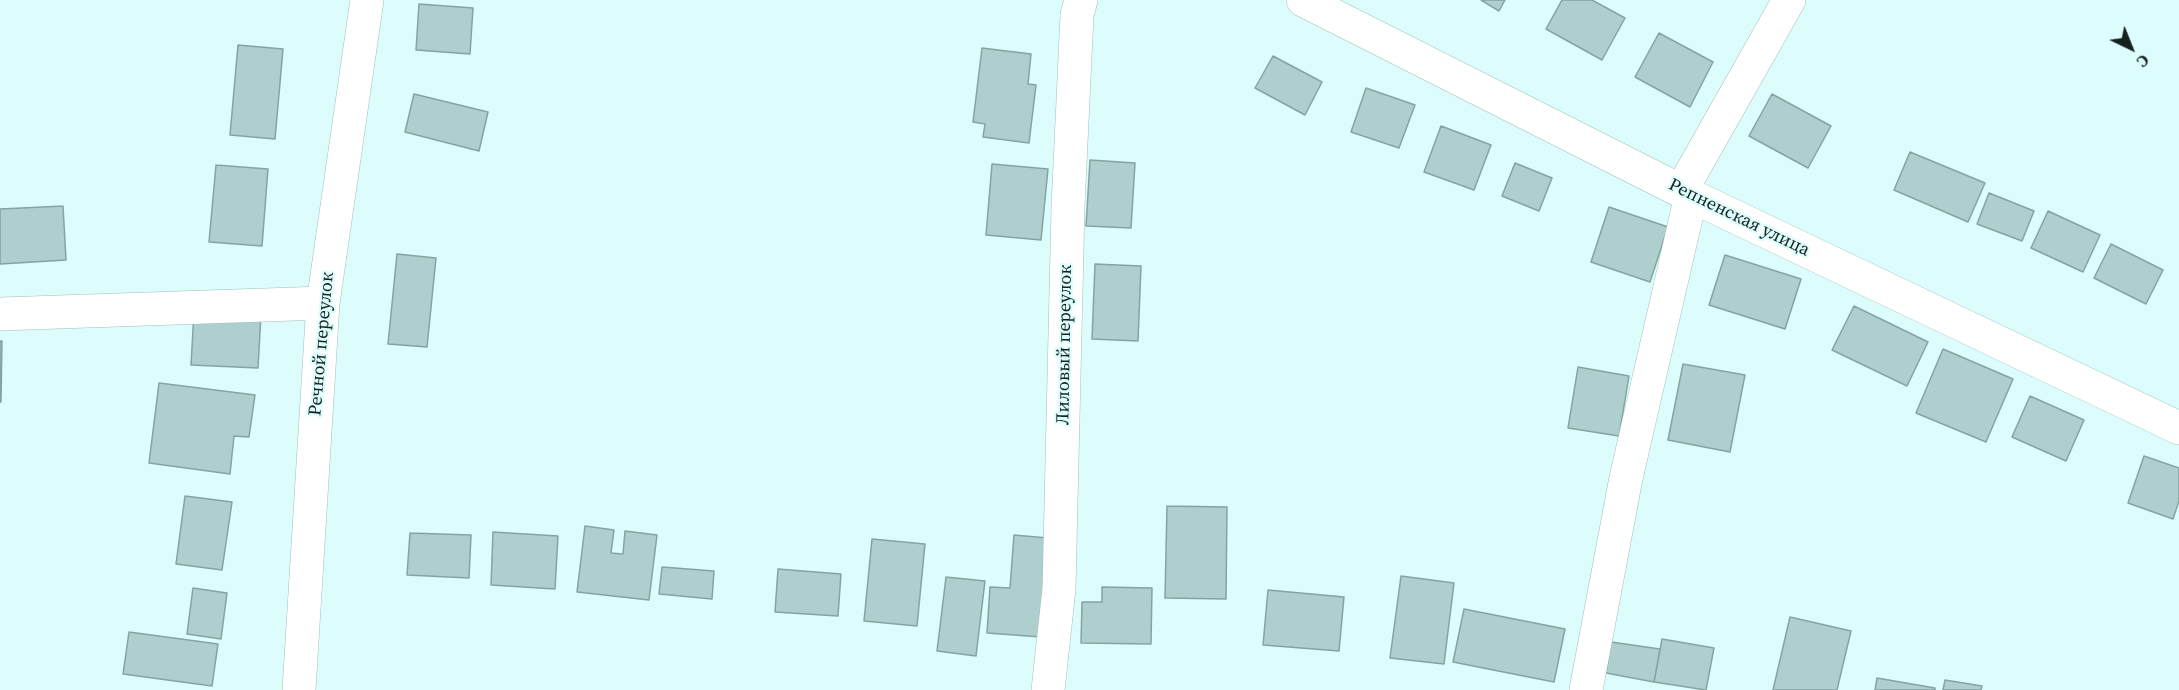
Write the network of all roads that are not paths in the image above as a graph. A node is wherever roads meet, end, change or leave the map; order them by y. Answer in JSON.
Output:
{"nodes":[{"id":1,"x":367,"y":0,"type":"edge"},
{"id":2,"x":1081,"y":0,"type":"edge"},
{"id":3,"x":1303,"y":0,"type":"edge"},
{"id":4,"x":1789,"y":0,"type":"edge"},
{"id":5,"x":1686,"y":193,"type":"junction"},
{"id":6,"x":323,"y":303,"type":"junction"},
{"id":7,"x":0,"y":314,"type":"edge"},
{"id":8,"x":2179,"y":428,"type":"edge"},
{"id":9,"x":299,"y":690,"type":"edge"},
{"id":10,"x":1048,"y":690,"type":"edge"},
{"id":11,"x":1586,"y":690,"type":"edge"}],
"edges":[{"from":1,"to":6,"type":"street","name":"Речной переулок"},
{"from":2,"to":10,"type":"street","name":"Лиловый переулок"},
{"from":3,"to":5,"type":"street","name":"Репненская улица"},
{"from":4,"to":5,"type":"street"},
{"from":5,"to":8,"type":"street","name":"Репненская улица"},
{"from":5,"to":11,"type":"street"},
{"from":6,"to":7,"type":"street"},
{"from":6,"to":9,"type":"street","name":"Речной переулок"}]}
